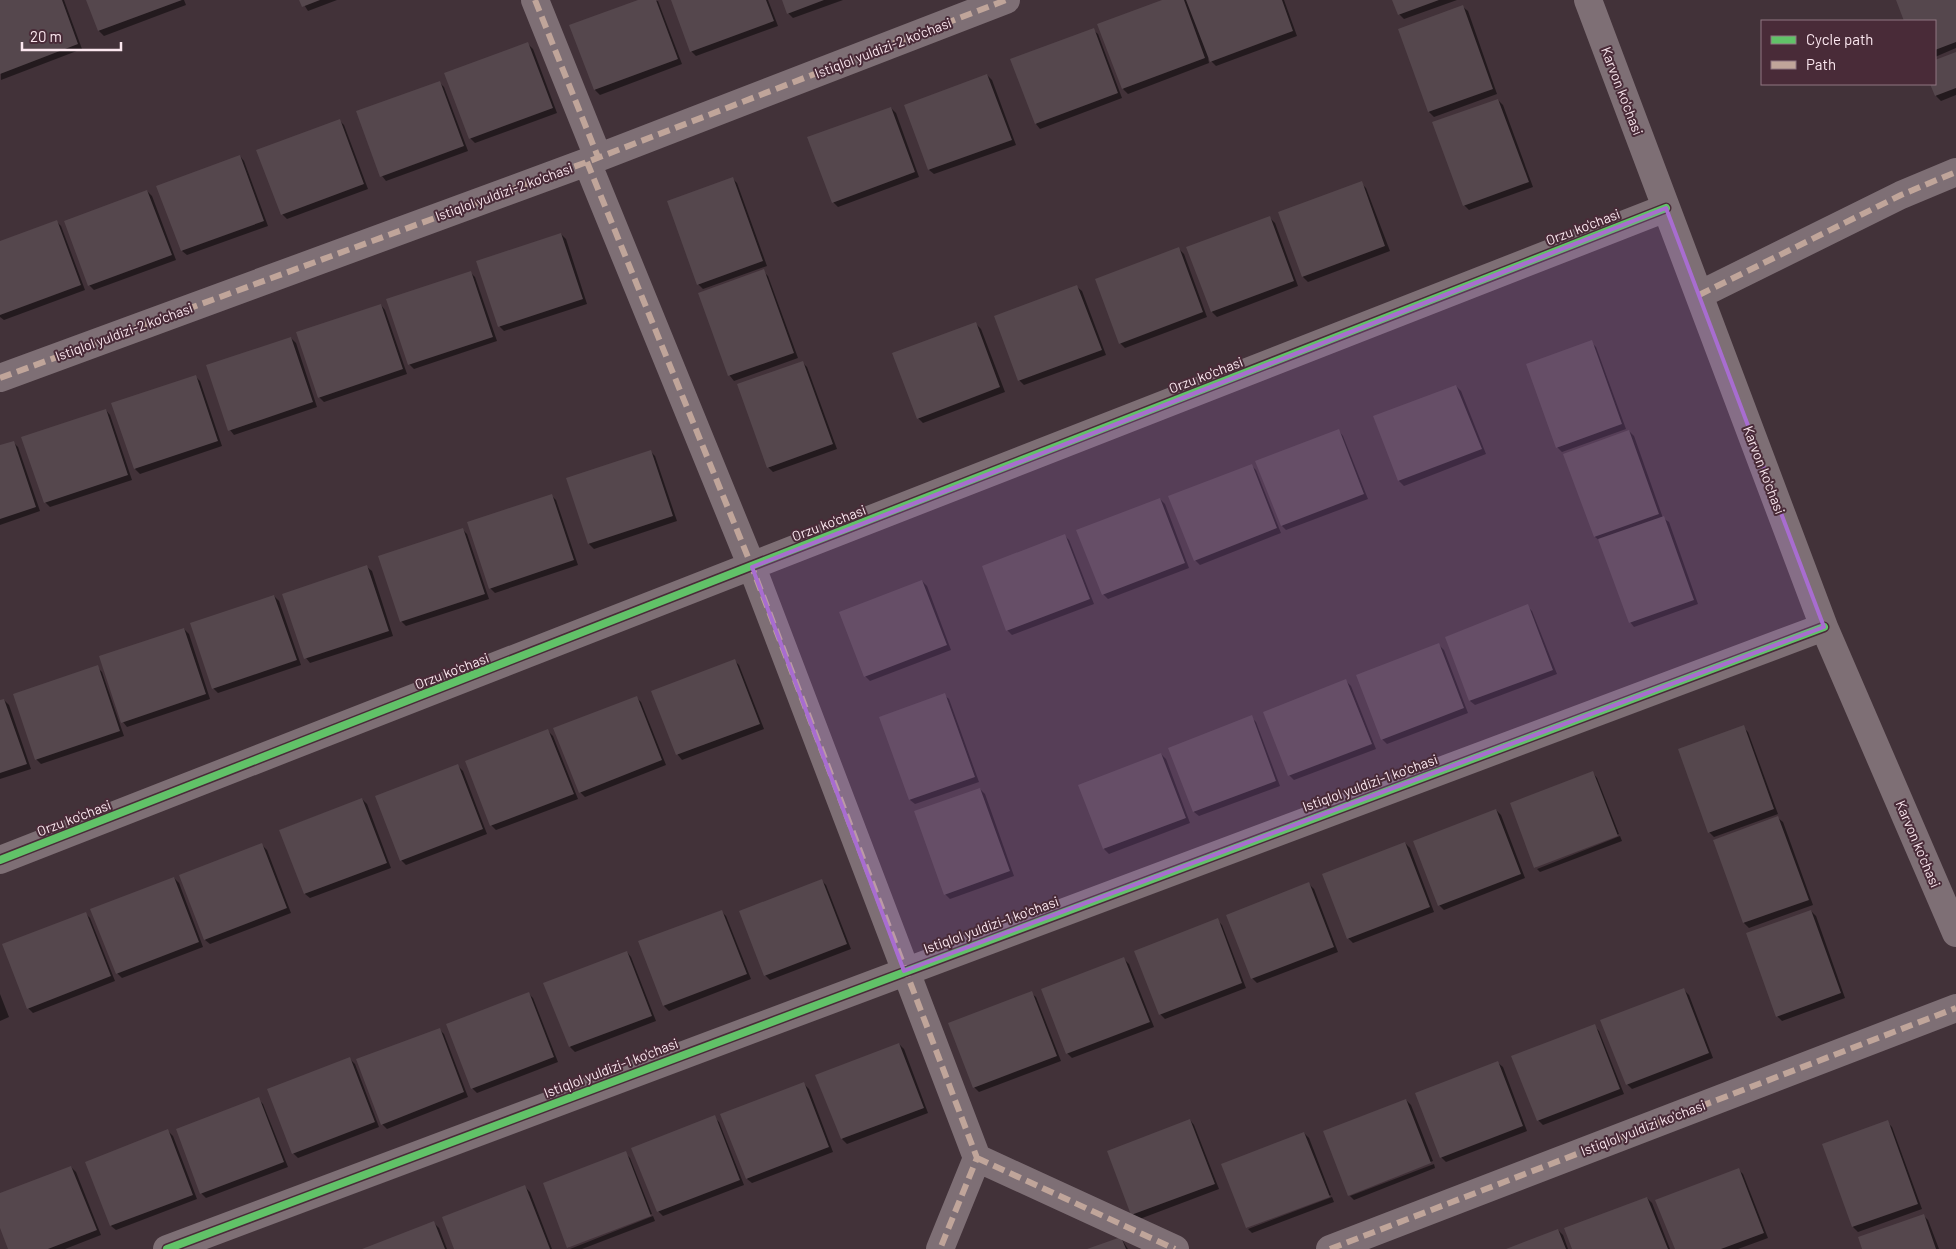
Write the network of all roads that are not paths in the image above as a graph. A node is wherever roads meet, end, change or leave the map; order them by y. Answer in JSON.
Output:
{"nodes":[{"id":1,"x":535,"y":0,"type":"edge"},
{"id":2,"x":1006,"y":0,"type":"edge"},
{"id":3,"x":1588,"y":0,"type":"edge"},
{"id":4,"x":593,"y":159,"type":"junction"},
{"id":5,"x":1956,"y":172,"type":"edge"},
{"id":6,"x":1666,"y":208,"type":"junction"},
{"id":7,"x":1699,"y":296,"type":"junction"},
{"id":8,"x":0,"y":378,"type":"edge"},
{"id":9,"x":752,"y":567,"type":"junction"},
{"id":10,"x":1824,"y":628,"type":"junction"},
{"id":11,"x":0,"y":860,"type":"edge"},
{"id":12,"x":1956,"y":933,"type":"edge"},
{"id":13,"x":904,"y":971,"type":"junction"},
{"id":14,"x":1956,"y":1008,"type":"edge"},
{"id":15,"x":977,"y":1158,"type":"junction"},
{"id":16,"x":167,"y":1249,"type":"edge"},
{"id":17,"x":940,"y":1249,"type":"edge"},
{"id":18,"x":1175,"y":1249,"type":"edge"},
{"id":19,"x":1330,"y":1249,"type":"edge"}],
"edges":[{"from":1,"to":4,"type":"street"},
{"from":2,"to":4,"type":"street","name":"Istiqlol yuldizi-2 ko'chasi"},
{"from":3,"to":6,"type":"street","name":"Karvon ko'chasi"},
{"from":4,"to":8,"type":"street","name":"Istiqlol yuldizi-2 ko'chasi"},
{"from":4,"to":9,"type":"street"},
{"from":5,"to":7,"type":"street"},
{"from":6,"to":7,"type":"street","name":"Karvon ko'chasi"},
{"from":6,"to":9,"type":"street","name":"Orzu ko'chasi"},
{"from":7,"to":10,"type":"street","name":"Karvon ko'chasi"},
{"from":9,"to":11,"type":"street","name":"Orzu ko'chasi"},
{"from":9,"to":13,"type":"street"},
{"from":10,"to":12,"type":"street","name":"Karvon ko'chasi"},
{"from":10,"to":13,"type":"street","name":"Istiqlol yuldizi-1 ko'chasi"},
{"from":13,"to":15,"type":"street"},
{"from":13,"to":16,"type":"street","name":"Istiqlol yuldizi-1 ko'chasi"},
{"from":14,"to":19,"type":"street","name":"Istiqlol yuldizi ko'chasi"},
{"from":15,"to":17,"type":"street"},
{"from":15,"to":18,"type":"street"}]}
